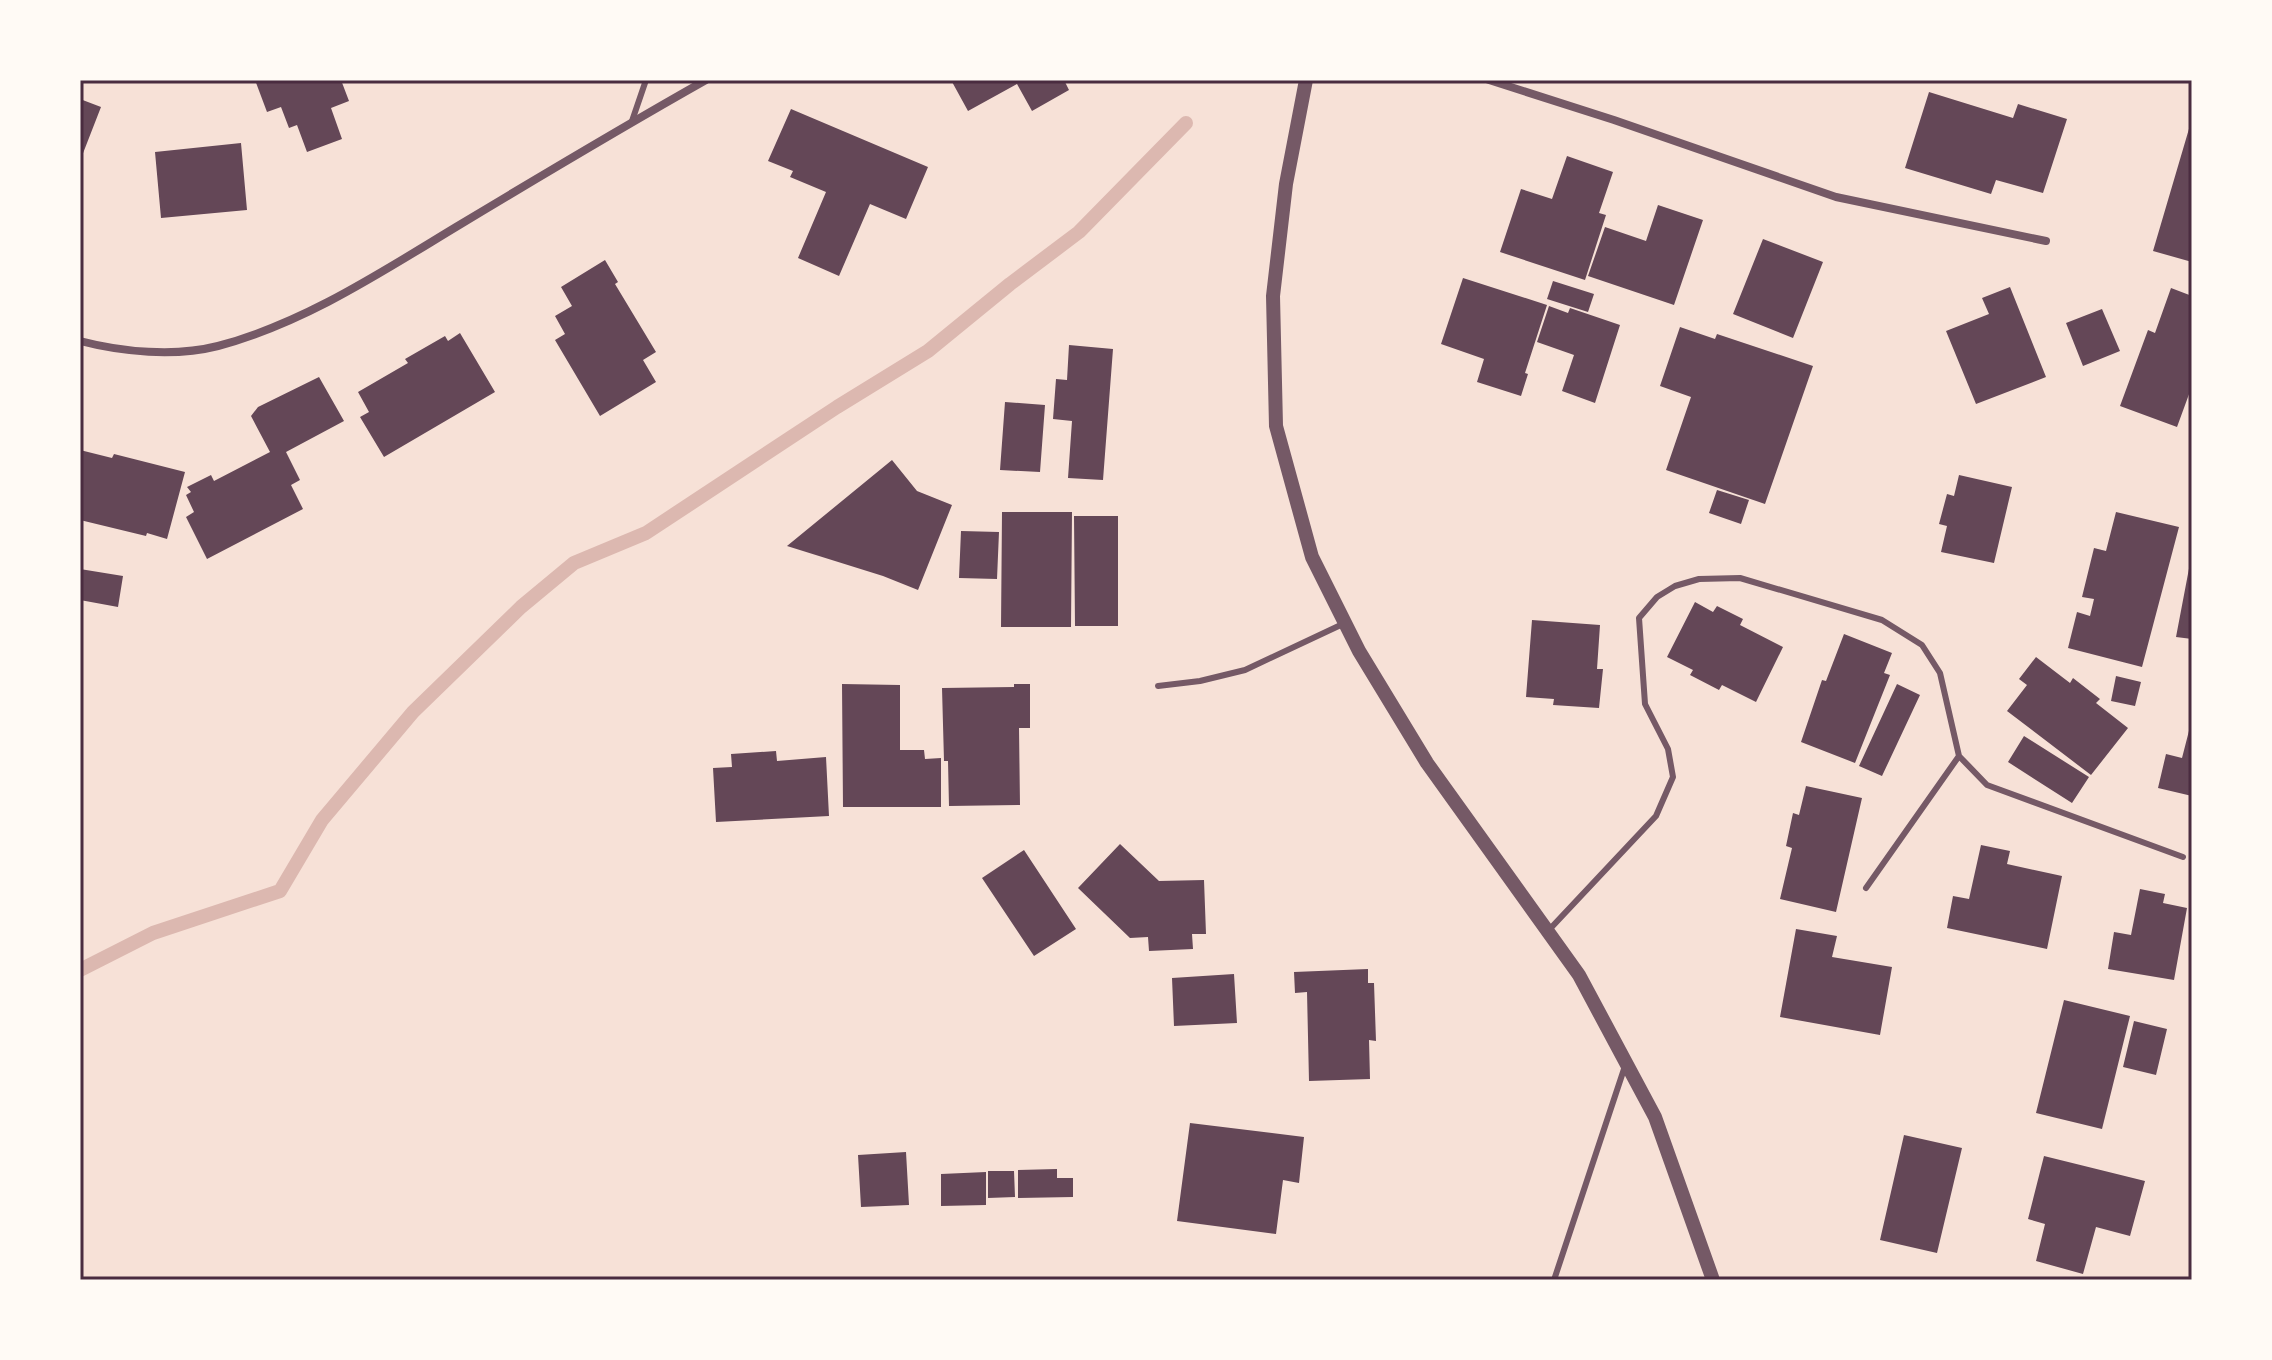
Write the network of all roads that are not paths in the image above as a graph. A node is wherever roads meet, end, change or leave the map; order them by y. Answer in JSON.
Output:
{"nodes":[{"id":1,"x":646,"y":80,"type":"edge"},
{"id":2,"x":706,"y":80,"type":"edge"},
{"id":3,"x":1306,"y":80,"type":"edge"},
{"id":4,"x":1489,"y":80,"type":"edge"},
{"id":5,"x":632,"y":121,"type":"junction"},
{"id":6,"x":2046,"y":241,"type":"dead end"},
{"id":7,"x":80,"y":341,"type":"edge"},
{"id":8,"x":1345,"y":623,"type":"junction"},
{"id":9,"x":1158,"y":686,"type":"dead end"},
{"id":10,"x":1959,"y":756,"type":"junction"},
{"id":11,"x":2183,"y":857,"type":"dead end"},
{"id":12,"x":1866,"y":888,"type":"dead end"},
{"id":13,"x":1548,"y":931,"type":"junction"},
{"id":14,"x":1626,"y":1063,"type":"junction"},
{"id":15,"x":1554,"y":1280,"type":"edge"},
{"id":16,"x":1713,"y":1280,"type":"edge"}],
"edges":[{"from":1,"to":5,"type":"lane"},
{"from":2,"to":5,"type":"street"},
{"from":3,"to":8,"type":"street"},
{"from":4,"to":6,"type":"street"},
{"from":5,"to":7,"type":"street"},
{"from":8,"to":9,"type":"lane"},
{"from":8,"to":13,"type":"street"},
{"from":10,"to":11,"type":"lane"},
{"from":10,"to":12,"type":"lane"},
{"from":10,"to":13,"type":"lane"},
{"from":13,"to":14,"type":"street"},
{"from":14,"to":15,"type":"lane"},
{"from":14,"to":16,"type":"street"}]}
